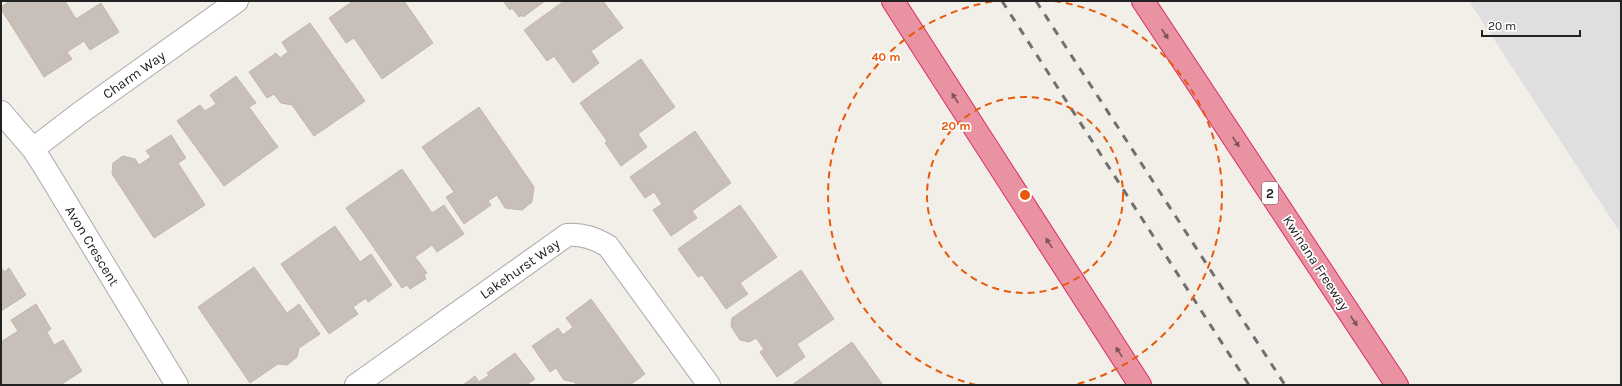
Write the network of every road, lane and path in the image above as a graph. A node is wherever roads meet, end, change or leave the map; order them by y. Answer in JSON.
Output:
{"nodes":[{"id":1,"x":237,"y":1,"type":"edge"},
{"id":2,"x":893,"y":1,"type":"edge"},
{"id":3,"x":1144,"y":1,"type":"edge"},
{"id":4,"x":1,"y":112,"type":"edge"},
{"id":5,"x":33,"y":149,"type":"junction"},
{"id":6,"x":177,"y":385,"type":"edge"},
{"id":7,"x":356,"y":385,"type":"edge"},
{"id":8,"x":709,"y":385,"type":"edge"},
{"id":9,"x":1140,"y":385,"type":"edge"},
{"id":10,"x":1397,"y":385,"type":"edge"}],
"edges":[{"from":1,"to":5,"type":"street","name":"Charm Way"},
{"from":9,"to":2,"type":"highway","one_way":true},
{"from":3,"to":10,"type":"highway","name":"Kwinana Freeway","number":"2","one_way":true},
{"from":4,"to":5,"type":"street","name":"Avon Crescent"},
{"from":5,"to":6,"type":"street","name":"Avon Crescent"},
{"from":7,"to":8,"type":"street","name":"Lakehurst Way"}]}
